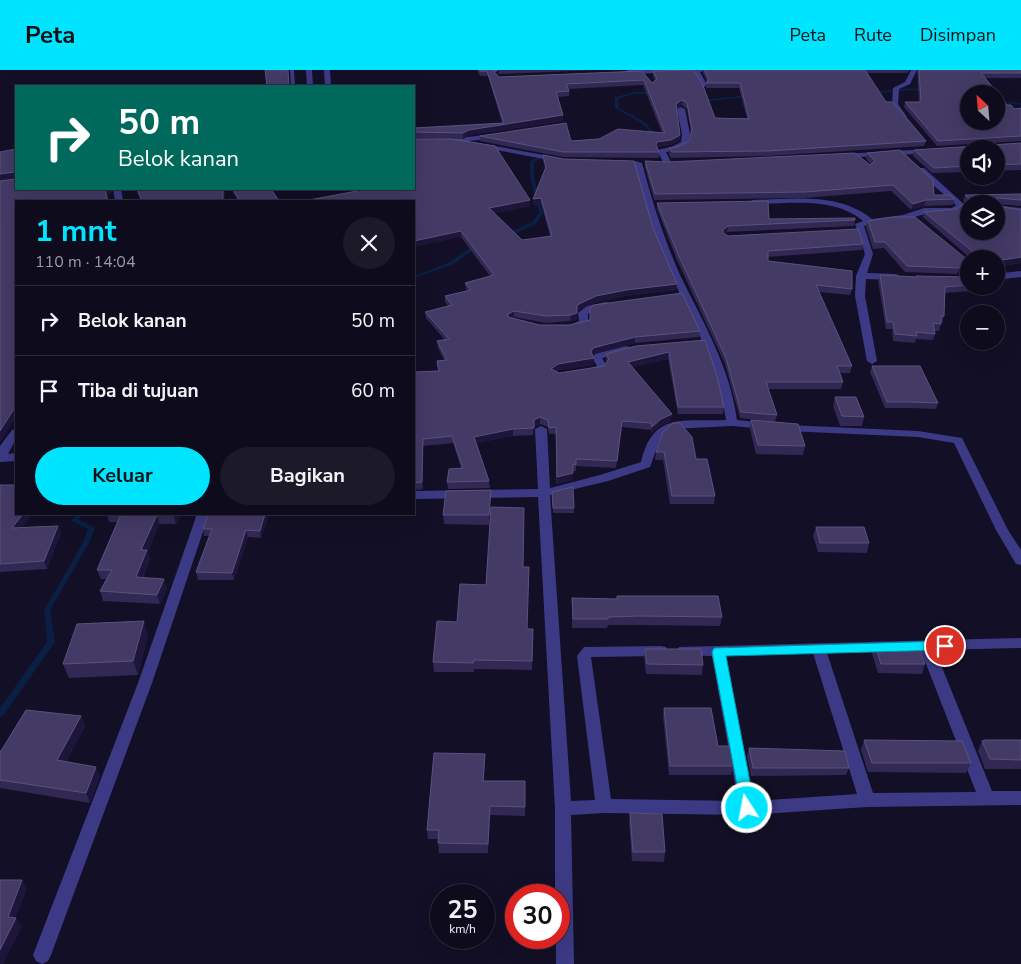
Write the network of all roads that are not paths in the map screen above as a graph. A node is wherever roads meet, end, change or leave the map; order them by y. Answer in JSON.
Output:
{"nodes":[{"id":1,"x":292,"y":70,"type":"edge"},
{"id":2,"x":309,"y":70,"type":"edge"},
{"id":3,"x":326,"y":70,"type":"edge"},
{"id":4,"x":706,"y":70,"type":"edge"},
{"id":5,"x":914,"y":70,"type":"edge"},
{"id":6,"x":696,"y":71,"type":"edge"},
{"id":7,"x":617,"y":73,"type":"edge"},
{"id":8,"x":646,"y":73,"type":"edge"},
{"id":9,"x":704,"y":84,"type":"edge"},
{"id":10,"x":293,"y":85,"type":"edge"},
{"id":11,"x":310,"y":85,"type":"edge"},
{"id":12,"x":328,"y":85,"type":"edge"},
{"id":13,"x":682,"y":109,"type":"edge"},
{"id":14,"x":907,"y":121,"type":"edge"},
{"id":15,"x":497,"y":136,"type":"edge"},
{"id":16,"x":928,"y":144,"type":"edge"},
{"id":17,"x":901,"y":152,"type":"junction"},
{"id":18,"x":836,"y":156,"type":"edge"},
{"id":19,"x":572,"y":161,"type":"edge"},
{"id":20,"x":638,"y":163,"type":"dead end"},
{"id":21,"x":678,"y":163,"type":"edge"},
{"id":22,"x":658,"y":164,"type":"edge"},
{"id":23,"x":668,"y":164,"type":"junction"},
{"id":24,"x":747,"y":203,"type":"edge"},
{"id":25,"x":1005,"y":208,"type":"edge"},
{"id":26,"x":957,"y":209,"type":"junction"},
{"id":27,"x":960,"y":209,"type":"edge"},
{"id":28,"x":1021,"y":211,"type":"edge"},
{"id":29,"x":869,"y":221,"type":"junction"},
{"id":30,"x":1021,"y":274,"type":"edge"},
{"id":31,"x":861,"y":276,"type":"junction"},
{"id":32,"x":1005,"y":276,"type":"edge"},
{"id":33,"x":904,"y":278,"type":"edge"},
{"id":34,"x":618,"y":302,"type":"edge"},
{"id":35,"x":557,"y":327,"type":"edge"},
{"id":36,"x":635,"y":348,"type":"edge"},
{"id":37,"x":872,"y":361,"type":"dead end"},
{"id":38,"x":578,"y":373,"type":"edge"},
{"id":39,"x":732,"y":423,"type":"junction"},
{"id":40,"x":542,"y":429,"type":"dead end"},
{"id":41,"x":15,"y":433,"type":"edge"},
{"id":42,"x":15,"y":457,"type":"edge"},
{"id":43,"x":0,"y":458,"type":"edge"},
{"id":44,"x":544,"y":493,"type":"junction"},
{"id":45,"x":415,"y":495,"type":"edge"},
{"id":46,"x":203,"y":515,"type":"edge"},
{"id":47,"x":1021,"y":561,"type":"edge"},
{"id":48,"x":1021,"y":643,"type":"edge"},
{"id":49,"x":926,"y":646,"type":"junction"},
{"id":50,"x":819,"y":649,"type":"junction"},
{"id":51,"x":718,"y":652,"type":"junction"},
{"id":52,"x":1021,"y":798,"type":"edge"},
{"id":53,"x":987,"y":799,"type":"junction"},
{"id":54,"x":867,"y":800,"type":"junction"},
{"id":55,"x":604,"y":806,"type":"junction"},
{"id":56,"x":747,"y":808,"type":"junction"},
{"id":57,"x":562,"y":809,"type":"junction"},
{"id":58,"x":42,"y":955,"type":"dead end"},
{"id":59,"x":565,"y":964,"type":"edge"}],
"edges":[{"from":1,"to":10,"type":"lane"},
{"from":2,"to":11,"type":"street"},
{"from":3,"to":12,"type":"street"},
{"from":4,"to":6,"type":"street"},
{"from":5,"to":14,"type":"street"},
{"from":6,"to":8,"type":"street"},
{"from":6,"to":9,"type":"street"},
{"from":7,"to":8,"type":"street"},
{"from":13,"to":23,"type":"street"},
{"from":15,"to":19,"type":"street"},
{"from":16,"to":17,"type":"street"},
{"from":17,"to":18,"type":"street"},
{"from":17,"to":26,"type":"street"},
{"from":20,"to":39,"type":"street"},
{"from":21,"to":23,"type":"street"},
{"from":22,"to":23,"type":"street"},
{"from":24,"to":29,"type":"street"},
{"from":25,"to":28,"type":"street"},
{"from":26,"to":27,"type":"street"},
{"from":26,"to":29,"type":"street"},
{"from":29,"to":31,"type":"street"},
{"from":30,"to":32,"type":"street"},
{"from":31,"to":33,"type":"street"},
{"from":31,"to":37,"type":"street"},
{"from":34,"to":35,"type":"street"},
{"from":36,"to":38,"type":"street"},
{"from":39,"to":44,"type":"street"},
{"from":39,"to":47,"type":"street"},
{"from":40,"to":44,"type":"street"},
{"from":41,"to":43,"type":"street"},
{"from":42,"to":43,"type":"street"},
{"from":44,"to":45,"type":"street"},
{"from":44,"to":57,"type":"street"},
{"from":46,"to":58,"type":"street"},
{"from":48,"to":49,"type":"street"},
{"from":49,"to":50,"type":"street"},
{"from":49,"to":53,"type":"street"},
{"from":50,"to":51,"type":"street"},
{"from":50,"to":54,"type":"street"},
{"from":51,"to":55,"type":"street"},
{"from":51,"to":56,"type":"street"},
{"from":52,"to":53,"type":"street"},
{"from":53,"to":54,"type":"street"},
{"from":54,"to":56,"type":"street"},
{"from":55,"to":56,"type":"street"},
{"from":55,"to":57,"type":"street"},
{"from":57,"to":59,"type":"street"}]}
